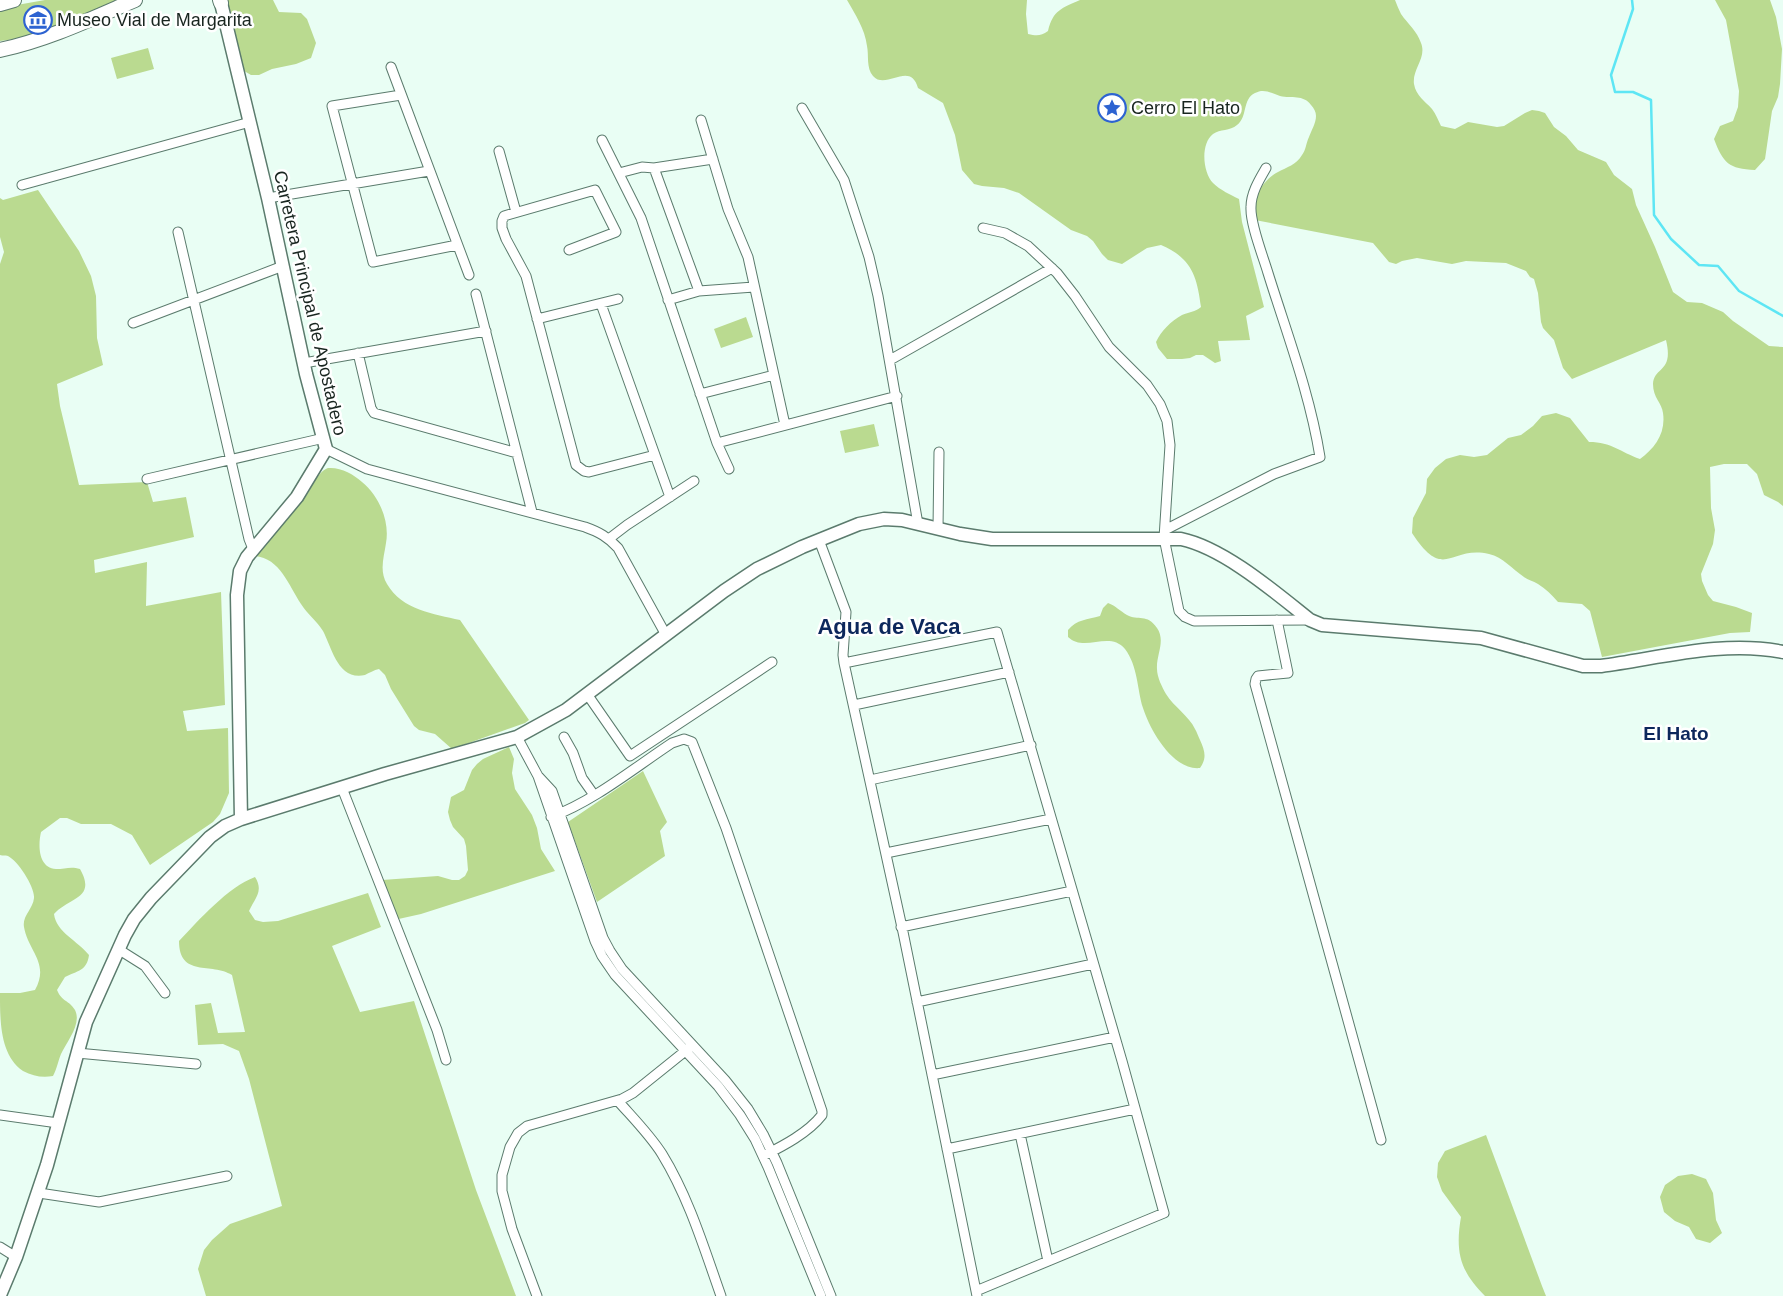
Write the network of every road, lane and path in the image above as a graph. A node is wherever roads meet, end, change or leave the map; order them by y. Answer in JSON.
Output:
{"nodes":[{"id":1,"x":4,"y":0,"type":"edge"},
{"id":2,"x":14,"y":0,"type":"edge"},
{"id":3,"x":135,"y":0,"type":"edge"},
{"id":4,"x":0,"y":1,"type":"edge"},
{"id":5,"x":220,"y":1,"type":"edge"},
{"id":6,"x":0,"y":4,"type":"edge"},
{"id":7,"x":31,"y":42,"type":"junction"},
{"id":8,"x":0,"y":44,"type":"edge"},
{"id":9,"x":0,"y":50,"type":"edge"},
{"id":10,"x":391,"y":67,"type":"dead end"},
{"id":11,"x":401,"y":95,"type":"junction"},
{"id":12,"x":802,"y":108,"type":"dead end"},
{"id":13,"x":701,"y":120,"type":"dead end"},
{"id":14,"x":250,"y":122,"type":"junction"},
{"id":15,"x":602,"y":140,"type":"dead end"},
{"id":16,"x":499,"y":151,"type":"dead end"},
{"id":17,"x":713,"y":159,"type":"junction"},
{"id":18,"x":654,"y":168,"type":"junction"},
{"id":19,"x":1266,"y":168,"type":"dead end"},
{"id":20,"x":429,"y":171,"type":"junction"},
{"id":21,"x":618,"y":173,"type":"junction"},
{"id":22,"x":352,"y":184,"type":"junction"},
{"id":23,"x":22,"y":185,"type":"dead end"},
{"id":24,"x":268,"y":198,"type":"junction"},
{"id":25,"x":516,"y":212,"type":"junction"},
{"id":26,"x":984,"y":228,"type":"dead end"},
{"id":27,"x":178,"y":232,"type":"dead end"},
{"id":28,"x":457,"y":245,"type":"junction"},
{"id":29,"x":569,"y":250,"type":"dead end"},
{"id":30,"x":283,"y":266,"type":"junction"},
{"id":31,"x":1052,"y":268,"type":"junction"},
{"id":32,"x":469,"y":275,"type":"dead end"},
{"id":33,"x":754,"y":287,"type":"junction"},
{"id":34,"x":699,"y":291,"type":"junction"},
{"id":35,"x":476,"y":294,"type":"dead end"},
{"id":36,"x":618,"y":299,"type":"dead end"},
{"id":37,"x":194,"y":300,"type":"junction"},
{"id":38,"x":668,"y":300,"type":"junction"},
{"id":39,"x":601,"y":304,"type":"junction"},
{"id":40,"x":537,"y":319,"type":"junction"},
{"id":41,"x":133,"y":323,"type":"dead end"},
{"id":42,"x":486,"y":330,"type":"junction"},
{"id":43,"x":358,"y":353,"type":"junction"},
{"id":44,"x":890,"y":360,"type":"junction"},
{"id":45,"x":304,"y":363,"type":"junction"},
{"id":46,"x":774,"y":375,"type":"junction"},
{"id":47,"x":700,"y":394,"type":"junction"},
{"id":48,"x":896,"y":396,"type":"junction"},
{"id":49,"x":785,"y":426,"type":"junction"},
{"id":50,"x":717,"y":443,"type":"junction"},
{"id":51,"x":325,"y":444,"type":"junction"},
{"id":52,"x":939,"y":452,"type":"dead end"},
{"id":53,"x":517,"y":453,"type":"junction"},
{"id":54,"x":655,"y":456,"type":"junction"},
{"id":55,"x":231,"y":459,"type":"junction"},
{"id":56,"x":729,"y":469,"type":"dead end"},
{"id":57,"x":147,"y":478,"type":"dead end"},
{"id":58,"x":694,"y":481,"type":"dead end"},
{"id":59,"x":670,"y":497,"type":"junction"},
{"id":60,"x":532,"y":512,"type":"junction"},
{"id":61,"x":918,"y":524,"type":"junction"},
{"id":62,"x":938,"y":529,"type":"junction"},
{"id":63,"x":1165,"y":534,"type":"junction"},
{"id":64,"x":610,"y":538,"type":"junction"},
{"id":65,"x":819,"y":540,"type":"junction"},
{"id":66,"x":253,"y":549,"type":"junction"},
{"id":67,"x":1277,"y":620,"type":"junction"},
{"id":68,"x":1310,"y":620,"type":"junction"},
{"id":69,"x":666,"y":635,"type":"junction"},
{"id":70,"x":1783,"y":652,"type":"edge"},
{"id":71,"x":772,"y":662,"type":"dead end"},
{"id":72,"x":844,"y":663,"type":"junction"},
{"id":73,"x":1010,"y":672,"type":"junction"},
{"id":74,"x":587,"y":694,"type":"junction"},
{"id":75,"x":854,"y":705,"type":"junction"},
{"id":76,"x":517,"y":737,"type":"junction"},
{"id":77,"x":564,"y":737,"type":"dead end"},
{"id":78,"x":1031,"y":745,"type":"junction"},
{"id":79,"x":870,"y":780,"type":"junction"},
{"id":80,"x":342,"y":788,"type":"junction"},
{"id":81,"x":594,"y":795,"type":"junction"},
{"id":82,"x":556,"y":815,"type":"junction"},
{"id":83,"x":241,"y":819,"type":"junction"},
{"id":84,"x":1051,"y":819,"type":"junction"},
{"id":85,"x":886,"y":853,"type":"junction"},
{"id":86,"x":1072,"y":891,"type":"junction"},
{"id":87,"x":902,"y":926,"type":"junction"},
{"id":88,"x":118,"y":949,"type":"junction"},
{"id":89,"x":1093,"y":964,"type":"junction"},
{"id":90,"x":164,"y":993,"type":"dead end"},
{"id":91,"x":917,"y":1002,"type":"junction"},
{"id":92,"x":1115,"y":1037,"type":"junction"},
{"id":93,"x":689,"y":1048,"type":"junction"},
{"id":94,"x":77,"y":1053,"type":"junction"},
{"id":95,"x":446,"y":1060,"type":"dead end"},
{"id":96,"x":196,"y":1064,"type":"dead end"},
{"id":97,"x":932,"y":1075,"type":"junction"},
{"id":98,"x":618,"y":1101,"type":"junction"},
{"id":99,"x":1135,"y":1110,"type":"junction"},
{"id":100,"x":0,"y":1115,"type":"edge"},
{"id":101,"x":58,"y":1123,"type":"junction"},
{"id":102,"x":1020,"y":1134,"type":"junction"},
{"id":103,"x":1381,"y":1140,"type":"dead end"},
{"id":104,"x":947,"y":1149,"type":"junction"},
{"id":105,"x":767,"y":1154,"type":"junction"},
{"id":106,"x":228,"y":1176,"type":"dead end"},
{"id":107,"x":39,"y":1193,"type":"junction"},
{"id":108,"x":0,"y":1248,"type":"edge"},
{"id":109,"x":16,"y":1257,"type":"junction"},
{"id":110,"x":1048,"y":1261,"type":"junction"},
{"id":111,"x":0,"y":1294,"type":"edge"},
{"id":112,"x":976,"y":1294,"type":"edge"},
{"id":113,"x":537,"y":1296,"type":"edge"},
{"id":114,"x":721,"y":1296,"type":"edge"},
{"id":115,"x":821,"y":1296,"type":"edge"},
{"id":116,"x":831,"y":1296,"type":"edge"}],
"edges":[{"from":1,"to":4,"type":"main road"},
{"from":2,"to":6,"type":"main road"},
{"from":3,"to":7,"type":"main road"},
{"from":5,"to":14,"type":"street","name":"Carretera Principal de Apostadero"},
{"from":7,"to":8,"type":"main road"},
{"from":7,"to":9,"type":"main road"},
{"from":10,"to":11,"type":"street"},
{"from":11,"to":20,"type":"street"},
{"from":11,"to":22,"type":"street"},
{"from":12,"to":44,"type":"street"},
{"from":13,"to":17,"type":"street"},
{"from":14,"to":23,"type":"street"},
{"from":14,"to":24,"type":"street","name":"Carretera Principal de Apostadero"},
{"from":15,"to":21,"type":"street"},
{"from":16,"to":25,"type":"street"},
{"from":17,"to":18,"type":"street"},
{"from":17,"to":33,"type":"street"},
{"from":18,"to":21,"type":"street"},
{"from":18,"to":34,"type":"street"},
{"from":19,"to":63,"type":"street"},
{"from":20,"to":22,"type":"street"},
{"from":20,"to":28,"type":"street"},
{"from":21,"to":38,"type":"street"},
{"from":22,"to":24,"type":"street"},
{"from":22,"to":28,"type":"street"},
{"from":24,"to":30,"type":"street","name":"Carretera Principal de Apostadero"},
{"from":25,"to":29,"type":"street"},
{"from":25,"to":40,"type":"street"},
{"from":26,"to":31,"type":"street"},
{"from":27,"to":37,"type":"street"},
{"from":28,"to":32,"type":"street"},
{"from":30,"to":37,"type":"street"},
{"from":30,"to":45,"type":"street","name":"Carretera Principal de Apostadero"},
{"from":31,"to":44,"type":"street"},
{"from":31,"to":63,"type":"street"},
{"from":33,"to":34,"type":"street"},
{"from":33,"to":46,"type":"street"},
{"from":34,"to":38,"type":"street"},
{"from":35,"to":42,"type":"street"},
{"from":36,"to":39,"type":"street"},
{"from":37,"to":41,"type":"street"},
{"from":37,"to":55,"type":"street"},
{"from":38,"to":47,"type":"street"},
{"from":39,"to":40,"type":"street"},
{"from":39,"to":54,"type":"street"},
{"from":40,"to":54,"type":"street"},
{"from":42,"to":43,"type":"street"},
{"from":42,"to":53,"type":"street"},
{"from":43,"to":45,"type":"street"},
{"from":43,"to":53,"type":"street"},
{"from":44,"to":48,"type":"street"},
{"from":45,"to":51,"type":"street","name":"Carretera Principal de Apostadero"},
{"from":46,"to":47,"type":"street"},
{"from":46,"to":49,"type":"street"},
{"from":47,"to":50,"type":"street"},
{"from":48,"to":49,"type":"street"},
{"from":48,"to":61,"type":"street"},
{"from":49,"to":50,"type":"street"},
{"from":50,"to":56,"type":"street"},
{"from":51,"to":55,"type":"street"},
{"from":51,"to":60,"type":"street"},
{"from":51,"to":66,"type":"street","name":"Carretera Principal de Apostadero"},
{"from":52,"to":62,"type":"street"},
{"from":53,"to":60,"type":"street"},
{"from":54,"to":59,"type":"street"},
{"from":55,"to":57,"type":"street"},
{"from":55,"to":66,"type":"street"},
{"from":58,"to":59,"type":"street"},
{"from":59,"to":64,"type":"street"},
{"from":60,"to":64,"type":"street"},
{"from":61,"to":62,"type":"street"},
{"from":61,"to":65,"type":"street"},
{"from":62,"to":63,"type":"street"},
{"from":63,"to":67,"type":"street"},
{"from":63,"to":68,"type":"street"},
{"from":64,"to":69,"type":"street"},
{"from":65,"to":69,"type":"street"},
{"from":65,"to":72,"type":"street"},
{"from":66,"to":83,"type":"street","name":"Carretera Principal de Apostadero"},
{"from":67,"to":68,"type":"street"},
{"from":67,"to":103,"type":"street"},
{"from":68,"to":70,"type":"street"},
{"from":69,"to":74,"type":"street"},
{"from":71,"to":74,"type":"street"},
{"from":72,"to":73,"type":"street"},
{"from":72,"to":75,"type":"street"},
{"from":73,"to":75,"type":"street"},
{"from":73,"to":78,"type":"street"},
{"from":74,"to":76,"type":"street"},
{"from":75,"to":79,"type":"street"},
{"from":76,"to":80,"type":"street"},
{"from":76,"to":82,"type":"street"},
{"from":77,"to":81,"type":"street"},
{"from":78,"to":79,"type":"street"},
{"from":78,"to":84,"type":"street"},
{"from":79,"to":85,"type":"street"},
{"from":80,"to":83,"type":"street"},
{"from":80,"to":95,"type":"street"},
{"from":81,"to":82,"type":"street"},
{"from":81,"to":105,"type":"street"},
{"from":82,"to":93,"type":"street"},
{"from":83,"to":88,"type":"street"},
{"from":84,"to":85,"type":"street"},
{"from":84,"to":86,"type":"street"},
{"from":85,"to":87,"type":"street"},
{"from":86,"to":87,"type":"street"},
{"from":86,"to":89,"type":"street"},
{"from":87,"to":91,"type":"street"},
{"from":88,"to":90,"type":"street"},
{"from":88,"to":94,"type":"street"},
{"from":89,"to":91,"type":"street"},
{"from":89,"to":92,"type":"street"},
{"from":91,"to":97,"type":"street"},
{"from":92,"to":97,"type":"street"},
{"from":92,"to":99,"type":"street"},
{"from":93,"to":98,"type":"street"},
{"from":93,"to":105,"type":"street"},
{"from":94,"to":96,"type":"street"},
{"from":94,"to":101,"type":"street"},
{"from":97,"to":104,"type":"street"},
{"from":98,"to":113,"type":"street"},
{"from":98,"to":114,"type":"street"},
{"from":99,"to":102,"type":"street"},
{"from":99,"to":110,"type":"street"},
{"from":100,"to":101,"type":"street"},
{"from":101,"to":107,"type":"street"},
{"from":102,"to":104,"type":"street"},
{"from":102,"to":110,"type":"street"},
{"from":104,"to":112,"type":"street"},
{"from":105,"to":115,"type":"street"},
{"from":105,"to":116,"type":"street"},
{"from":106,"to":107,"type":"street"},
{"from":107,"to":109,"type":"street"},
{"from":108,"to":109,"type":"street"},
{"from":109,"to":111,"type":"street"},
{"from":110,"to":112,"type":"street"}]}
